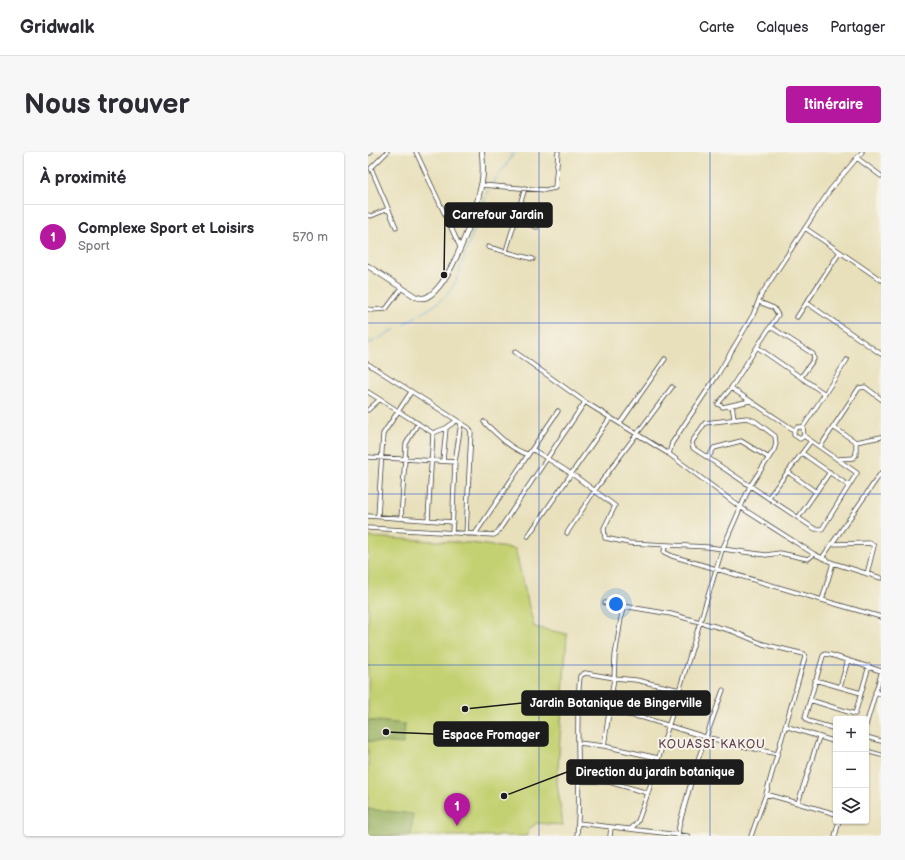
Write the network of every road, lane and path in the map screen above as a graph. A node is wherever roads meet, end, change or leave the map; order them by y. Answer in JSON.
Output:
{"nodes":[{"id":1,"x":387,"y":152,"type":"edge"},
{"id":2,"x":416,"y":152,"type":"edge"},
{"id":3,"x":482,"y":152,"type":"edge"},
{"id":4,"x":558,"y":152,"type":"edge"},
{"id":5,"x":862,"y":152,"type":"edge"},
{"id":6,"x":857,"y":158,"type":"junction"},
{"id":7,"x":881,"y":176,"type":"edge"},
{"id":8,"x":482,"y":185,"type":"junction"},
{"id":9,"x":525,"y":188,"type":"junction"},
{"id":10,"x":388,"y":209,"type":"junction"},
{"id":11,"x":368,"y":215,"type":"edge"},
{"id":12,"x":515,"y":220,"type":"junction"},
{"id":13,"x":537,"y":227,"type":"dead end"},
{"id":14,"x":396,"y":228,"type":"dead end"},
{"id":15,"x":805,"y":228,"type":"junction"},
{"id":16,"x":460,"y":247,"type":"junction"},
{"id":17,"x":488,"y":247,"type":"dead end"},
{"id":18,"x":506,"y":251,"type":"junction"},
{"id":19,"x":840,"y":252,"type":"junction"},
{"id":20,"x":533,"y":259,"type":"dead end"},
{"id":21,"x":368,"y":266,"type":"edge"},
{"id":22,"x":881,"y":280,"type":"edge"},
{"id":23,"x":401,"y":289,"type":"junction"},
{"id":24,"x":760,"y":302,"type":"junction"},
{"id":25,"x":806,"y":303,"type":"junction"},
{"id":26,"x":368,"y":308,"type":"edge"},
{"id":27,"x":797,"y":317,"type":"dead end"},
{"id":28,"x":771,"y":327,"type":"junction"},
{"id":29,"x":757,"y":347,"type":"junction"},
{"id":30,"x":515,"y":352,"type":"dead end"},
{"id":31,"x":881,"y":354,"type":"edge"},
{"id":32,"x":665,"y":360,"type":"dead end"},
{"id":33,"x":847,"y":360,"type":"dead end"},
{"id":34,"x":368,"y":364,"type":"edge"},
{"id":35,"x":801,"y":377,"type":"junction"},
{"id":36,"x":672,"y":387,"type":"dead end"},
{"id":37,"x":731,"y":388,"type":"junction"},
{"id":38,"x":368,"y":392,"type":"edge"},
{"id":39,"x":411,"y":392,"type":"junction"},
{"id":40,"x":825,"y":394,"type":"junction"},
{"id":41,"x":881,"y":399,"type":"edge"},
{"id":42,"x":379,"y":400,"type":"junction"},
{"id":43,"x":750,"y":401,"type":"junction"},
{"id":44,"x":585,"y":402,"type":"junction"},
{"id":45,"x":732,"y":405,"type":"junction"},
{"id":46,"x":368,"y":410,"type":"edge"},
{"id":47,"x":398,"y":411,"type":"junction"},
{"id":48,"x":558,"y":411,"type":"dead end"},
{"id":49,"x":610,"y":418,"type":"junction"},
{"id":50,"x":734,"y":418,"type":"junction"},
{"id":51,"x":456,"y":421,"type":"junction"},
{"id":52,"x":484,"y":422,"type":"dead end"},
{"id":53,"x":418,"y":423,"type":"junction"},
{"id":54,"x":461,"y":423,"type":"junction"},
{"id":55,"x":620,"y":423,"type":"junction"},
{"id":56,"x":804,"y":427,"type":"junction"},
{"id":57,"x":833,"y":427,"type":"junction"},
{"id":58,"x":446,"y":428,"type":"junction"},
{"id":59,"x":794,"y":430,"type":"junction"},
{"id":60,"x":433,"y":433,"type":"junction"},
{"id":61,"x":636,"y":434,"type":"junction"},
{"id":62,"x":804,"y":436,"type":"junction"},
{"id":63,"x":881,"y":437,"type":"edge"},
{"id":64,"x":811,"y":441,"type":"junction"},
{"id":65,"x":856,"y":442,"type":"junction"},
{"id":66,"x":820,"y":447,"type":"junction"},
{"id":67,"x":532,"y":450,"type":"junction"},
{"id":68,"x":802,"y":453,"type":"junction"},
{"id":69,"x":527,"y":454,"type":"junction"},
{"id":70,"x":669,"y":454,"type":"junction"},
{"id":71,"x":368,"y":457,"type":"edge"},
{"id":72,"x":546,"y":457,"type":"junction"},
{"id":73,"x":382,"y":458,"type":"junction"},
{"id":74,"x":708,"y":458,"type":"junction"},
{"id":75,"x":769,"y":458,"type":"junction"},
{"id":76,"x":404,"y":459,"type":"junction"},
{"id":77,"x":838,"y":459,"type":"junction"},
{"id":78,"x":432,"y":460,"type":"junction"},
{"id":79,"x":443,"y":461,"type":"junction"},
{"id":80,"x":456,"y":462,"type":"junction"},
{"id":81,"x":788,"y":472,"type":"junction"},
{"id":82,"x":830,"y":472,"type":"junction"},
{"id":83,"x":881,"y":473,"type":"edge"},
{"id":84,"x":572,"y":474,"type":"junction"},
{"id":85,"x":750,"y":486,"type":"junction"},
{"id":86,"x":850,"y":486,"type":"junction"},
{"id":87,"x":595,"y":490,"type":"junction"},
{"id":88,"x":816,"y":492,"type":"junction"},
{"id":89,"x":768,"y":498,"type":"junction"},
{"id":90,"x":740,"y":507,"type":"junction"},
{"id":91,"x":368,"y":516,"type":"edge"},
{"id":92,"x":378,"y":516,"type":"junction"},
{"id":93,"x":401,"y":518,"type":"junction"},
{"id":94,"x":798,"y":518,"type":"junction"},
{"id":95,"x":428,"y":520,"type":"junction"},
{"id":96,"x":452,"y":522,"type":"junction"},
{"id":97,"x":368,"y":528,"type":"edge"},
{"id":98,"x":452,"y":533,"type":"junction"},
{"id":99,"x":567,"y":533,"type":"dead end"},
{"id":100,"x":466,"y":534,"type":"junction"},
{"id":101,"x":475,"y":534,"type":"junction"},
{"id":102,"x":528,"y":536,"type":"dead end"},
{"id":103,"x":833,"y":544,"type":"junction"},
{"id":104,"x":665,"y":546,"type":"junction"},
{"id":105,"x":722,"y":550,"type":"junction"},
{"id":106,"x":814,"y":554,"type":"junction"},
{"id":107,"x":822,"y":558,"type":"junction"},
{"id":108,"x":833,"y":563,"type":"junction"},
{"id":109,"x":716,"y":568,"type":"junction"},
{"id":110,"x":867,"y":574,"type":"junction"},
{"id":111,"x":881,"y":578,"type":"edge"},
{"id":112,"x":822,"y":600,"type":"junction"},
{"id":113,"x":605,"y":603,"type":"dead end"},
{"id":114,"x":623,"y":606,"type":"junction"},
{"id":115,"x":881,"y":617,"type":"edge"},
{"id":116,"x":700,"y":623,"type":"junction"},
{"id":117,"x":848,"y":660,"type":"junction"},
{"id":118,"x":869,"y":666,"type":"junction"},
{"id":119,"x":881,"y":671,"type":"edge"},
{"id":120,"x":881,"y":674,"type":"edge"},
{"id":121,"x":614,"y":678,"type":"junction"},
{"id":122,"x":815,"y":680,"type":"junction"},
{"id":123,"x":840,"y":687,"type":"junction"},
{"id":124,"x":680,"y":690,"type":"junction"},
{"id":125,"x":723,"y":690,"type":"dead end"},
{"id":126,"x":875,"y":692,"type":"junction"},
{"id":127,"x":861,"y":693,"type":"junction"},
{"id":128,"x":881,"y":694,"type":"edge"},
{"id":129,"x":810,"y":700,"type":"junction"},
{"id":130,"x":619,"y":713,"type":"dead end"},
{"id":131,"x":868,"y":716,"type":"edge"},
{"id":132,"x":668,"y":726,"type":"junction"},
{"id":133,"x":785,"y":726,"type":"junction"},
{"id":134,"x":833,"y":728,"type":"edge"},
{"id":135,"x":705,"y":737,"type":"junction"},
{"id":136,"x":819,"y":737,"type":"junction"},
{"id":137,"x":869,"y":738,"type":"edge"},
{"id":138,"x":833,"y":741,"type":"edge"},
{"id":139,"x":881,"y":742,"type":"edge"},
{"id":140,"x":578,"y":743,"type":"junction"},
{"id":141,"x":604,"y":746,"type":"junction"},
{"id":142,"x":869,"y":751,"type":"edge"},
{"id":143,"x":777,"y":754,"type":"junction"},
{"id":144,"x":881,"y":755,"type":"edge"},
{"id":145,"x":658,"y":758,"type":"junction"},
{"id":146,"x":579,"y":781,"type":"junction"},
{"id":147,"x":648,"y":794,"type":"junction"},
{"id":148,"x":766,"y":794,"type":"junction"},
{"id":149,"x":798,"y":803,"type":"junction"},
{"id":150,"x":833,"y":813,"type":"edge"},
{"id":151,"x":578,"y":823,"type":"junction"},
{"id":152,"x":838,"y":824,"type":"edge"},
{"id":153,"x":611,"y":827,"type":"junction"},
{"id":154,"x":631,"y":829,"type":"junction"},
{"id":155,"x":649,"y":831,"type":"junction"},
{"id":156,"x":678,"y":835,"type":"edge"},
{"id":157,"x":577,"y":836,"type":"edge"},
{"id":158,"x":610,"y":836,"type":"edge"},
{"id":159,"x":648,"y":836,"type":"edge"},
{"id":160,"x":688,"y":836,"type":"edge"},
{"id":161,"x":751,"y":836,"type":"edge"},
{"id":162,"x":835,"y":836,"type":"edge"}],
"edges":[{"from":1,"to":10,"type":"street"},
{"from":2,"to":16,"type":"street"},
{"from":3,"to":8,"type":"street"},
{"from":4,"to":9,"type":"street"},
{"from":5,"to":6,"type":"street"},
{"from":6,"to":7,"type":"street"},
{"from":6,"to":15,"type":"street"},
{"from":8,"to":9,"type":"street"},
{"from":8,"to":16,"type":"street"},
{"from":9,"to":12,"type":"street"},
{"from":10,"to":11,"type":"street"},
{"from":10,"to":14,"type":"street"},
{"from":12,"to":13,"type":"street"},
{"from":12,"to":18,"type":"street"},
{"from":15,"to":19,"type":"street"},
{"from":15,"to":24,"type":"street"},
{"from":16,"to":23,"type":"street"},
{"from":17,"to":18,"type":"street"},
{"from":18,"to":20,"type":"street"},
{"from":19,"to":22,"type":"street"},
{"from":19,"to":25,"type":"street"},
{"from":21,"to":23,"type":"street"},
{"from":23,"to":26,"type":"street"},
{"from":24,"to":28,"type":"street"},
{"from":24,"to":70,"type":"street"},
{"from":25,"to":27,"type":"street"},
{"from":25,"to":31,"type":"street"},
{"from":28,"to":29,"type":"street"},
{"from":28,"to":35,"type":"street"},
{"from":29,"to":35,"type":"street"},
{"from":29,"to":37,"type":"street"},
{"from":30,"to":44,"type":"street"},
{"from":32,"to":55,"type":"street"},
{"from":33,"to":40,"type":"street"},
{"from":34,"to":39,"type":"street"},
{"from":35,"to":40,"type":"street"},
{"from":36,"to":61,"type":"street"},
{"from":37,"to":43,"type":"street"},
{"from":37,"to":45,"type":"street"},
{"from":38,"to":42,"type":"street"},
{"from":39,"to":47,"type":"street"},
{"from":39,"to":51,"type":"street"},
{"from":40,"to":56,"type":"street"},
{"from":41,"to":57,"type":"street"},
{"from":42,"to":46,"type":"street"},
{"from":42,"to":47,"type":"street"},
{"from":43,"to":45,"type":"street"},
{"from":43,"to":59,"type":"street"},
{"from":44,"to":49,"type":"street"},
{"from":44,"to":72,"type":"street"},
{"from":45,"to":50,"type":"street"},
{"from":47,"to":53,"type":"street"},
{"from":47,"to":73,"type":"street"},
{"from":48,"to":67,"type":"street"},
{"from":49,"to":55,"type":"street"},
{"from":49,"to":84,"type":"street"},
{"from":50,"to":74,"type":"street"},
{"from":50,"to":75,"type":"street"},
{"from":51,"to":54,"type":"street"},
{"from":51,"to":58,"type":"street"},
{"from":52,"to":69,"type":"street"},
{"from":53,"to":60,"type":"street"},
{"from":53,"to":76,"type":"street"},
{"from":54,"to":80,"type":"street"},
{"from":54,"to":100,"type":"street"},
{"from":55,"to":61,"type":"street"},
{"from":56,"to":59,"type":"street"},
{"from":56,"to":62,"type":"street"},
{"from":57,"to":65,"type":"street"},
{"from":57,"to":66,"type":"street"},
{"from":58,"to":60,"type":"street"},
{"from":58,"to":79,"type":"street"},
{"from":59,"to":62,"type":"street"},
{"from":60,"to":78,"type":"street"},
{"from":61,"to":70,"type":"street"},
{"from":61,"to":87,"type":"street"},
{"from":62,"to":64,"type":"street"},
{"from":63,"to":65,"type":"street"},
{"from":64,"to":66,"type":"street"},
{"from":64,"to":68,"type":"street"},
{"from":65,"to":77,"type":"street"},
{"from":66,"to":77,"type":"street"},
{"from":67,"to":69,"type":"street"},
{"from":67,"to":72,"type":"street"},
{"from":68,"to":81,"type":"street"},
{"from":68,"to":82,"type":"street"},
{"from":69,"to":101,"type":"street"},
{"from":70,"to":90,"type":"street"},
{"from":71,"to":73,"type":"street"},
{"from":72,"to":84,"type":"street"},
{"from":72,"to":101,"type":"street"},
{"from":73,"to":76,"type":"street"},
{"from":73,"to":92,"type":"street"},
{"from":74,"to":75,"type":"street"},
{"from":74,"to":85,"type":"street"},
{"from":75,"to":85,"type":"street"},
{"from":76,"to":78,"type":"street"},
{"from":76,"to":93,"type":"street"},
{"from":77,"to":86,"type":"street"},
{"from":78,"to":79,"type":"street"},
{"from":78,"to":95,"type":"street"},
{"from":79,"to":80,"type":"street"},
{"from":80,"to":96,"type":"street"},
{"from":81,"to":88,"type":"street"},
{"from":81,"to":89,"type":"street"},
{"from":82,"to":86,"type":"street"},
{"from":82,"to":88,"type":"street"},
{"from":83,"to":103,"type":"street"},
{"from":84,"to":87,"type":"street"},
{"from":84,"to":102,"type":"street"},
{"from":85,"to":89,"type":"street"},
{"from":85,"to":90,"type":"street"},
{"from":86,"to":94,"type":"street"},
{"from":87,"to":99,"type":"street"},
{"from":87,"to":104,"type":"street"},
{"from":88,"to":94,"type":"street"},
{"from":89,"to":94,"type":"street"},
{"from":90,"to":105,"type":"street"},
{"from":90,"to":106,"type":"street"},
{"from":91,"to":92,"type":"street"},
{"from":92,"to":93,"type":"street"},
{"from":93,"to":95,"type":"street"},
{"from":95,"to":96,"type":"street"},
{"from":96,"to":98,"type":"street"},
{"from":97,"to":98,"type":"street"},
{"from":98,"to":100,"type":"street"},
{"from":100,"to":101,"type":"street"},
{"from":103,"to":107,"type":"street"},
{"from":103,"to":110,"type":"street"},
{"from":104,"to":105,"type":"street"},
{"from":104,"to":109,"type":"street"},
{"from":105,"to":106,"type":"street"},
{"from":105,"to":109,"type":"street"},
{"from":106,"to":107,"type":"street"},
{"from":107,"to":108,"type":"street"},
{"from":108,"to":110,"type":"street"},
{"from":108,"to":112,"type":"street"},
{"from":109,"to":112,"type":"street"},
{"from":109,"to":116,"type":"street"},
{"from":110,"to":111,"type":"street"},
{"from":112,"to":115,"type":"street"},
{"from":113,"to":114,"type":"street"},
{"from":114,"to":116,"type":"street"},
{"from":114,"to":121,"type":"street"},
{"from":116,"to":124,"type":"street"},
{"from":116,"to":133,"type":"street"},
{"from":117,"to":118,"type":"street"},
{"from":117,"to":122,"type":"street"},
{"from":117,"to":123,"type":"street"},
{"from":118,"to":119,"type":"street"},
{"from":118,"to":127,"type":"street"},
{"from":120,"to":126,"type":"street"},
{"from":121,"to":124,"type":"street"},
{"from":121,"to":140,"type":"street"},
{"from":121,"to":141,"type":"street"},
{"from":122,"to":123,"type":"street"},
{"from":122,"to":129,"type":"street"},
{"from":123,"to":127,"type":"street"},
{"from":124,"to":132,"type":"street"},
{"from":125,"to":135,"type":"street"},
{"from":126,"to":128,"type":"street"},
{"from":126,"to":131,"type":"street"},
{"from":127,"to":129,"type":"street"},
{"from":129,"to":134,"type":"street"},
{"from":130,"to":132,"type":"street"},
{"from":132,"to":135,"type":"street"},
{"from":132,"to":145,"type":"street"},
{"from":133,"to":136,"type":"street"},
{"from":133,"to":143,"type":"street"},
{"from":135,"to":143,"type":"street"},
{"from":135,"to":156,"type":"street"},
{"from":136,"to":138,"type":"street"},
{"from":136,"to":149,"type":"street"},
{"from":137,"to":139,"type":"street"},
{"from":140,"to":141,"type":"street"},
{"from":140,"to":146,"type":"street"},
{"from":141,"to":145,"type":"street"},
{"from":142,"to":144,"type":"street"},
{"from":143,"to":148,"type":"street"},
{"from":145,"to":147,"type":"street"},
{"from":146,"to":147,"type":"street"},
{"from":146,"to":151,"type":"street"},
{"from":147,"to":154,"type":"street"},
{"from":148,"to":149,"type":"street"},
{"from":148,"to":161,"type":"street"},
{"from":149,"to":150,"type":"street"},
{"from":151,"to":153,"type":"street"},
{"from":151,"to":157,"type":"street"},
{"from":152,"to":162,"type":"street"},
{"from":153,"to":154,"type":"street"},
{"from":153,"to":158,"type":"street"},
{"from":154,"to":155,"type":"street"},
{"from":155,"to":156,"type":"street"},
{"from":155,"to":159,"type":"street"},
{"from":156,"to":160,"type":"street"}]}
